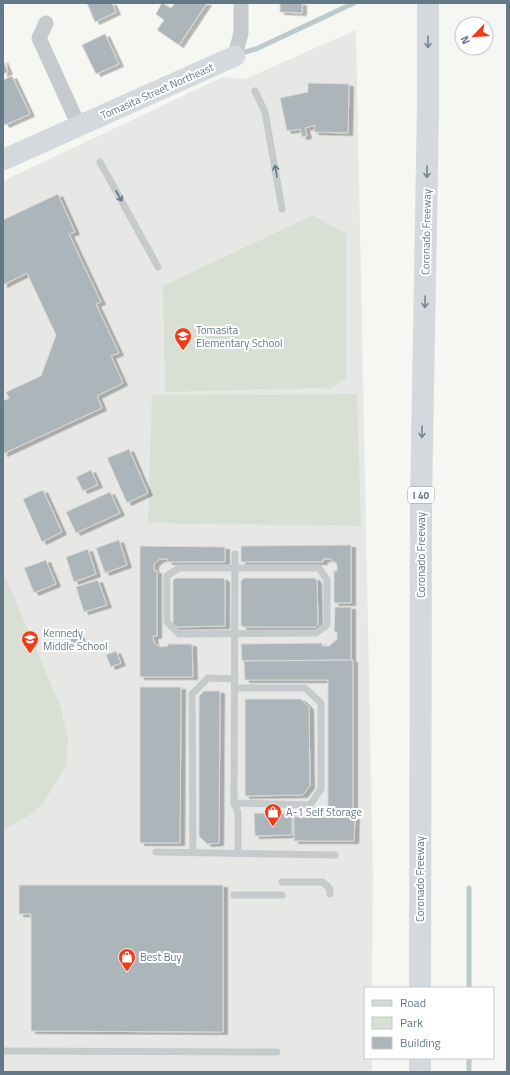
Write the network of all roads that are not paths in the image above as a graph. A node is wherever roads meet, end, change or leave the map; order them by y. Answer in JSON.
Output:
{"nodes":[{"id":1,"x":241,"y":3,"type":"edge"},
{"id":2,"x":428,"y":3,"type":"edge"},
{"id":3,"x":46,"y":23,"type":"dead end"},
{"id":4,"x":235,"y":56,"type":"joint"},
{"id":5,"x":255,"y":92,"type":"dead end"},
{"id":6,"x":79,"y":126,"type":"junction"},
{"id":7,"x":3,"y":160,"type":"edge"},
{"id":8,"x":100,"y":162,"type":"dead end"},
{"id":9,"x":282,"y":209,"type":"dead end"},
{"id":10,"x":158,"y":268,"type":"dead end"},
{"id":11,"x":236,"y":554,"type":"dead end"},
{"id":12,"x":235,"y":568,"type":"junction"},
{"id":13,"x":235,"y":633,"type":"junction"},
{"id":14,"x":235,"y":679,"type":"junction"},
{"id":15,"x":235,"y":688,"type":"junction"},
{"id":16,"x":234,"y":803,"type":"junction"},
{"id":17,"x":156,"y":852,"type":"dead end"},
{"id":18,"x":193,"y":852,"type":"junction"},
{"id":19,"x":238,"y":853,"type":"junction"},
{"id":20,"x":335,"y":856,"type":"dead end"},
{"id":21,"x":282,"y":882,"type":"dead end"},
{"id":22,"x":330,"y":894,"type":"dead end"},
{"id":23,"x":234,"y":895,"type":"dead end"},
{"id":24,"x":282,"y":895,"type":"dead end"},
{"id":25,"x":420,"y":987,"type":"edge"},
{"id":26,"x":3,"y":1051,"type":"edge"},
{"id":27,"x":277,"y":1052,"type":"dead end"},
{"id":28,"x":420,"y":1059,"type":"edge"},
{"id":29,"x":420,"y":1072,"type":"edge"}],
"edges":[{"from":1,"to":4,"type":"street"},
{"from":2,"to":25,"type":"highway","name":"Coronado Freeway","number":"I 40","one_way":true},
{"from":3,"to":6,"type":"street"},
{"from":4,"to":6,"type":"street","name":"Tomasita Street Northeast"},
{"from":9,"to":5,"type":"lane","one_way":true},
{"from":6,"to":7,"type":"street","name":"Tomasita Street Northeast"},
{"from":8,"to":10,"type":"lane","one_way":true},
{"from":11,"to":12,"type":"lane"},
{"from":12,"to":13,"type":"lane"},
{"from":12,"to":13,"type":"lane"},
{"from":12,"to":13,"type":"lane"},
{"from":13,"to":14,"type":"lane"},
{"from":14,"to":15,"type":"lane"},
{"from":14,"to":18,"type":"lane"},
{"from":15,"to":16,"type":"lane"},
{"from":15,"to":16,"type":"lane"},
{"from":16,"to":19,"type":"lane"},
{"from":17,"to":18,"type":"lane"},
{"from":18,"to":19,"type":"lane"},
{"from":19,"to":20,"type":"lane"},
{"from":21,"to":22,"type":"lane"},
{"from":23,"to":24,"type":"lane"},
{"from":26,"to":27,"type":"lane"},
{"from":28,"to":29,"type":"highway"}]}
